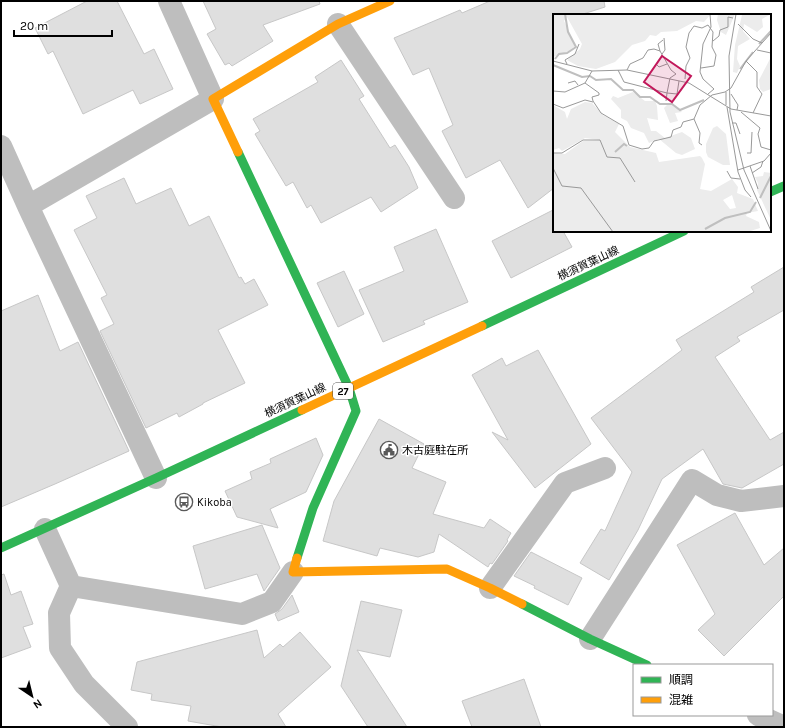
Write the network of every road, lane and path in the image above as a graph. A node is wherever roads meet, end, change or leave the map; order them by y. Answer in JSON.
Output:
{"nodes":[{"id":1,"x":169,"y":1,"type":"edge"},
{"id":2,"x":390,"y":1,"type":"edge"},
{"id":3,"x":338,"y":24,"type":"junction"},
{"id":4,"x":213,"y":99,"type":"junction"},
{"id":5,"x":1,"y":146,"type":"edge"},
{"id":6,"x":784,"y":186,"type":"edge"},
{"id":7,"x":771,"y":192,"type":"edge"},
{"id":8,"x":454,"y":198,"type":"dead end"},
{"id":9,"x":28,"y":206,"type":"junction"},
{"id":10,"x":682,"y":232,"type":"edge"},
{"id":11,"x":349,"y":388,"type":"junction"},
{"id":12,"x":605,"y":468,"type":"dead end"},
{"id":13,"x":156,"y":478,"type":"junction"},
{"id":14,"x":784,"y":496,"type":"edge"},
{"id":15,"x":45,"y":529,"type":"junction"},
{"id":16,"x":1,"y":548,"type":"edge"},
{"id":17,"x":293,"y":572,"type":"junction"},
{"id":18,"x":71,"y":586,"type":"junction"},
{"id":19,"x":490,"y":588,"type":"junction"},
{"id":20,"x":590,"y":639,"type":"junction"},
{"id":21,"x":644,"y":664,"type":"edge"},
{"id":22,"x":760,"y":716,"type":"edge"},
{"id":23,"x":127,"y":727,"type":"edge"},
{"id":24,"x":784,"y":727,"type":"edge"}],
"edges":[{"from":1,"to":4,"type":"street"},
{"from":2,"to":3,"type":"street"},
{"from":3,"to":4,"type":"street"},
{"from":3,"to":8,"type":"street"},
{"from":4,"to":9,"type":"street"},
{"from":4,"to":11,"type":"street"},
{"from":5,"to":9,"type":"street"},
{"from":6,"to":7,"type":"street"},
{"from":9,"to":13,"type":"street"},
{"from":10,"to":11,"type":"street","name":"横須賀葉山線","number":"27"},
{"from":11,"to":13,"type":"street","name":"横須賀葉山線","number":"27"},
{"from":11,"to":17,"type":"street"},
{"from":12,"to":19,"type":"street"},
{"from":13,"to":15,"type":"street","name":"横須賀葉山線","number":"27"},
{"from":14,"to":20,"type":"street"},
{"from":15,"to":16,"type":"street","name":"横須賀葉山線","number":"27"},
{"from":15,"to":18,"type":"street"},
{"from":17,"to":18,"type":"street"},
{"from":17,"to":19,"type":"street"},
{"from":18,"to":23,"type":"street"},
{"from":19,"to":20,"type":"street"},
{"from":20,"to":21,"type":"street"},
{"from":22,"to":24,"type":"street"}]}
